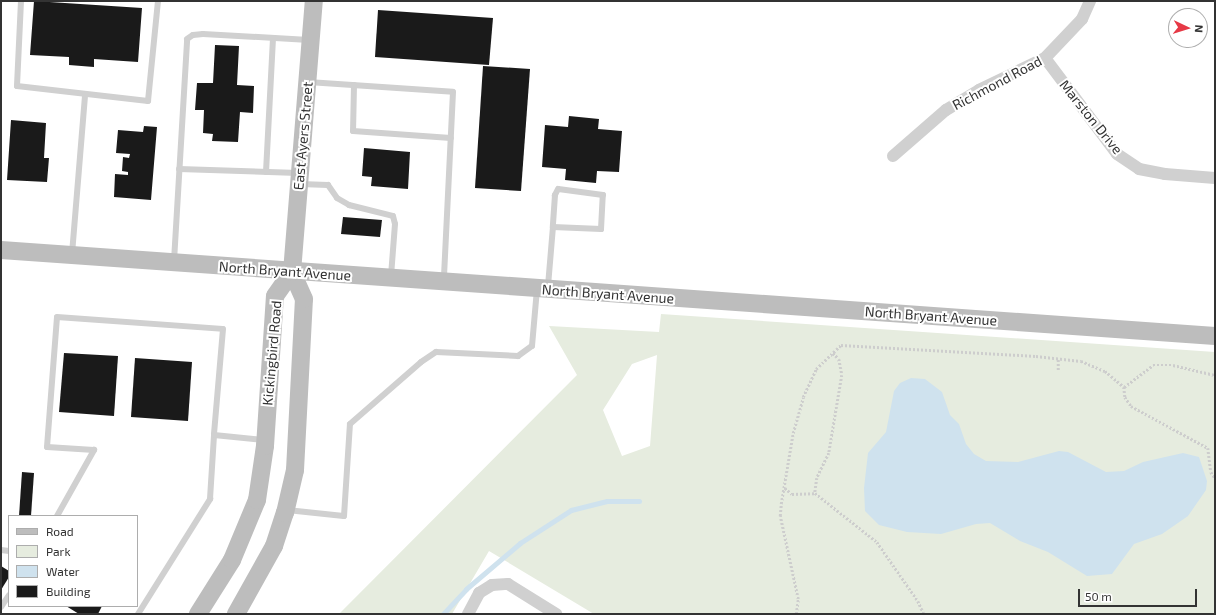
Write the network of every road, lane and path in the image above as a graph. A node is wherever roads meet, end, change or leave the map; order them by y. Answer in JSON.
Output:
{"nodes":[{"id":1,"x":21,"y":1,"type":"edge"},
{"id":2,"x":158,"y":1,"type":"edge"},
{"id":3,"x":314,"y":1,"type":"edge"},
{"id":4,"x":1090,"y":1,"type":"edge"},
{"id":5,"x":274,"y":38,"type":"junction"},
{"id":6,"x":311,"y":40,"type":"junction"},
{"id":7,"x":1046,"y":58,"type":"junction"},
{"id":8,"x":308,"y":82,"type":"junction"},
{"id":9,"x":354,"y":85,"type":"junction"},
{"id":10,"x":85,"y":95,"type":"junction"},
{"id":11,"x":451,"y":138,"type":"junction"},
{"id":12,"x":894,"y":156,"type":"dead end"},
{"id":13,"x":179,"y":169,"type":"junction"},
{"id":14,"x":266,"y":172,"type":"junction"},
{"id":15,"x":299,"y":178,"type":"junction"},
{"id":16,"x":1215,"y":178,"type":"edge"},
{"id":17,"x":553,"y":227,"type":"junction"},
{"id":18,"x":1,"y":250,"type":"edge"},
{"id":19,"x":72,"y":255,"type":"junction"},
{"id":20,"x":174,"y":263,"type":"junction"},
{"id":21,"x":292,"y":272,"type":"junction"},
{"id":22,"x":390,"y":279,"type":"junction"},
{"id":23,"x":444,"y":283,"type":"junction"},
{"id":24,"x":542,"y":290,"type":"junction"},
{"id":25,"x":1215,"y":336,"type":"edge"},
{"id":26,"x":833,"y":353,"type":"junction"},
{"id":27,"x":1058,"y":358,"type":"junction"},
{"id":28,"x":1058,"y":370,"type":"dead end"},
{"id":29,"x":1215,"y":376,"type":"edge"},
{"id":30,"x":1124,"y":387,"type":"junction"},
{"id":31,"x":214,"y":435,"type":"junction"},
{"id":32,"x":265,"y":440,"type":"junction"},
{"id":33,"x":1215,"y":478,"type":"edge"},
{"id":34,"x":785,"y":488,"type":"junction"},
{"id":35,"x":815,"y":493,"type":"junction"},
{"id":36,"x":286,"y":510,"type":"junction"},
{"id":37,"x":58,"y":515,"type":"edge"},
{"id":38,"x":8,"y":596,"type":"edge"},
{"id":39,"x":1,"y":607,"type":"edge"},
{"id":40,"x":138,"y":614,"type":"edge"},
{"id":41,"x":198,"y":614,"type":"edge"},
{"id":42,"x":236,"y":614,"type":"edge"},
{"id":43,"x":468,"y":614,"type":"edge"},
{"id":44,"x":556,"y":614,"type":"edge"},
{"id":45,"x":796,"y":614,"type":"edge"},
{"id":46,"x":924,"y":614,"type":"edge"}],
"edges":[{"from":1,"to":10,"type":"lane"},
{"from":2,"to":10,"type":"lane"},
{"from":3,"to":6,"type":"main road","name":"East Ayers Street"},
{"from":4,"to":7,"type":"street","name":"Richmond Road"},
{"from":5,"to":6,"type":"lane"},
{"from":5,"to":13,"type":"lane"},
{"from":5,"to":14,"type":"lane"},
{"from":6,"to":8,"type":"main road","name":"East Ayers Street"},
{"from":7,"to":12,"type":"street","name":"Richmond Road"},
{"from":7,"to":16,"type":"street","name":"Marston Drive"},
{"from":8,"to":9,"type":"lane"},
{"from":8,"to":15,"type":"main road","name":"East Ayers Street"},
{"from":9,"to":11,"type":"lane"},
{"from":9,"to":11,"type":"lane"},
{"from":10,"to":19,"type":"lane"},
{"from":11,"to":23,"type":"lane"},
{"from":13,"to":14,"type":"lane"},
{"from":13,"to":20,"type":"lane"},
{"from":14,"to":15,"type":"lane"},
{"from":15,"to":21,"type":"main road","name":"East Ayers Street"},
{"from":15,"to":22,"type":"lane"},
{"from":17,"to":17,"type":"lane"},
{"from":17,"to":24,"type":"lane"},
{"from":18,"to":19,"type":"main road","name":"North Bryant Avenue"},
{"from":19,"to":20,"type":"main road","name":"North Bryant Avenue"},
{"from":20,"to":21,"type":"main road","name":"North Bryant Avenue"},
{"from":21,"to":22,"type":"main road","name":"North Bryant Avenue"},
{"from":21,"to":32,"type":"main road","name":"Kickingbird Road"},
{"from":21,"to":36,"type":"main road","name":"Kickingbird Road"},
{"from":22,"to":23,"type":"main road","name":"North Bryant Avenue"},
{"from":23,"to":24,"type":"main road","name":"North Bryant Avenue"},
{"from":24,"to":25,"type":"main road","name":"North Bryant Avenue"},
{"from":24,"to":36,"type":"lane"},
{"from":26,"to":27,"type":"path"},
{"from":26,"to":34,"type":"path"},
{"from":26,"to":35,"type":"path"},
{"from":27,"to":28,"type":"path"},
{"from":27,"to":30,"type":"path"},
{"from":29,"to":30,"type":"path"},
{"from":30,"to":33,"type":"path"},
{"from":31,"to":32,"type":"lane"},
{"from":31,"to":37,"type":"lane"},
{"from":31,"to":40,"type":"lane"},
{"from":32,"to":41,"type":"main road","name":"Kickingbird Road"},
{"from":34,"to":35,"type":"path"},
{"from":34,"to":45,"type":"path"},
{"from":35,"to":46,"type":"path"},
{"from":36,"to":42,"type":"main road","name":"Kickingbird Road"},
{"from":38,"to":39,"type":"lane"},
{"from":43,"to":44,"type":"street"}]}
